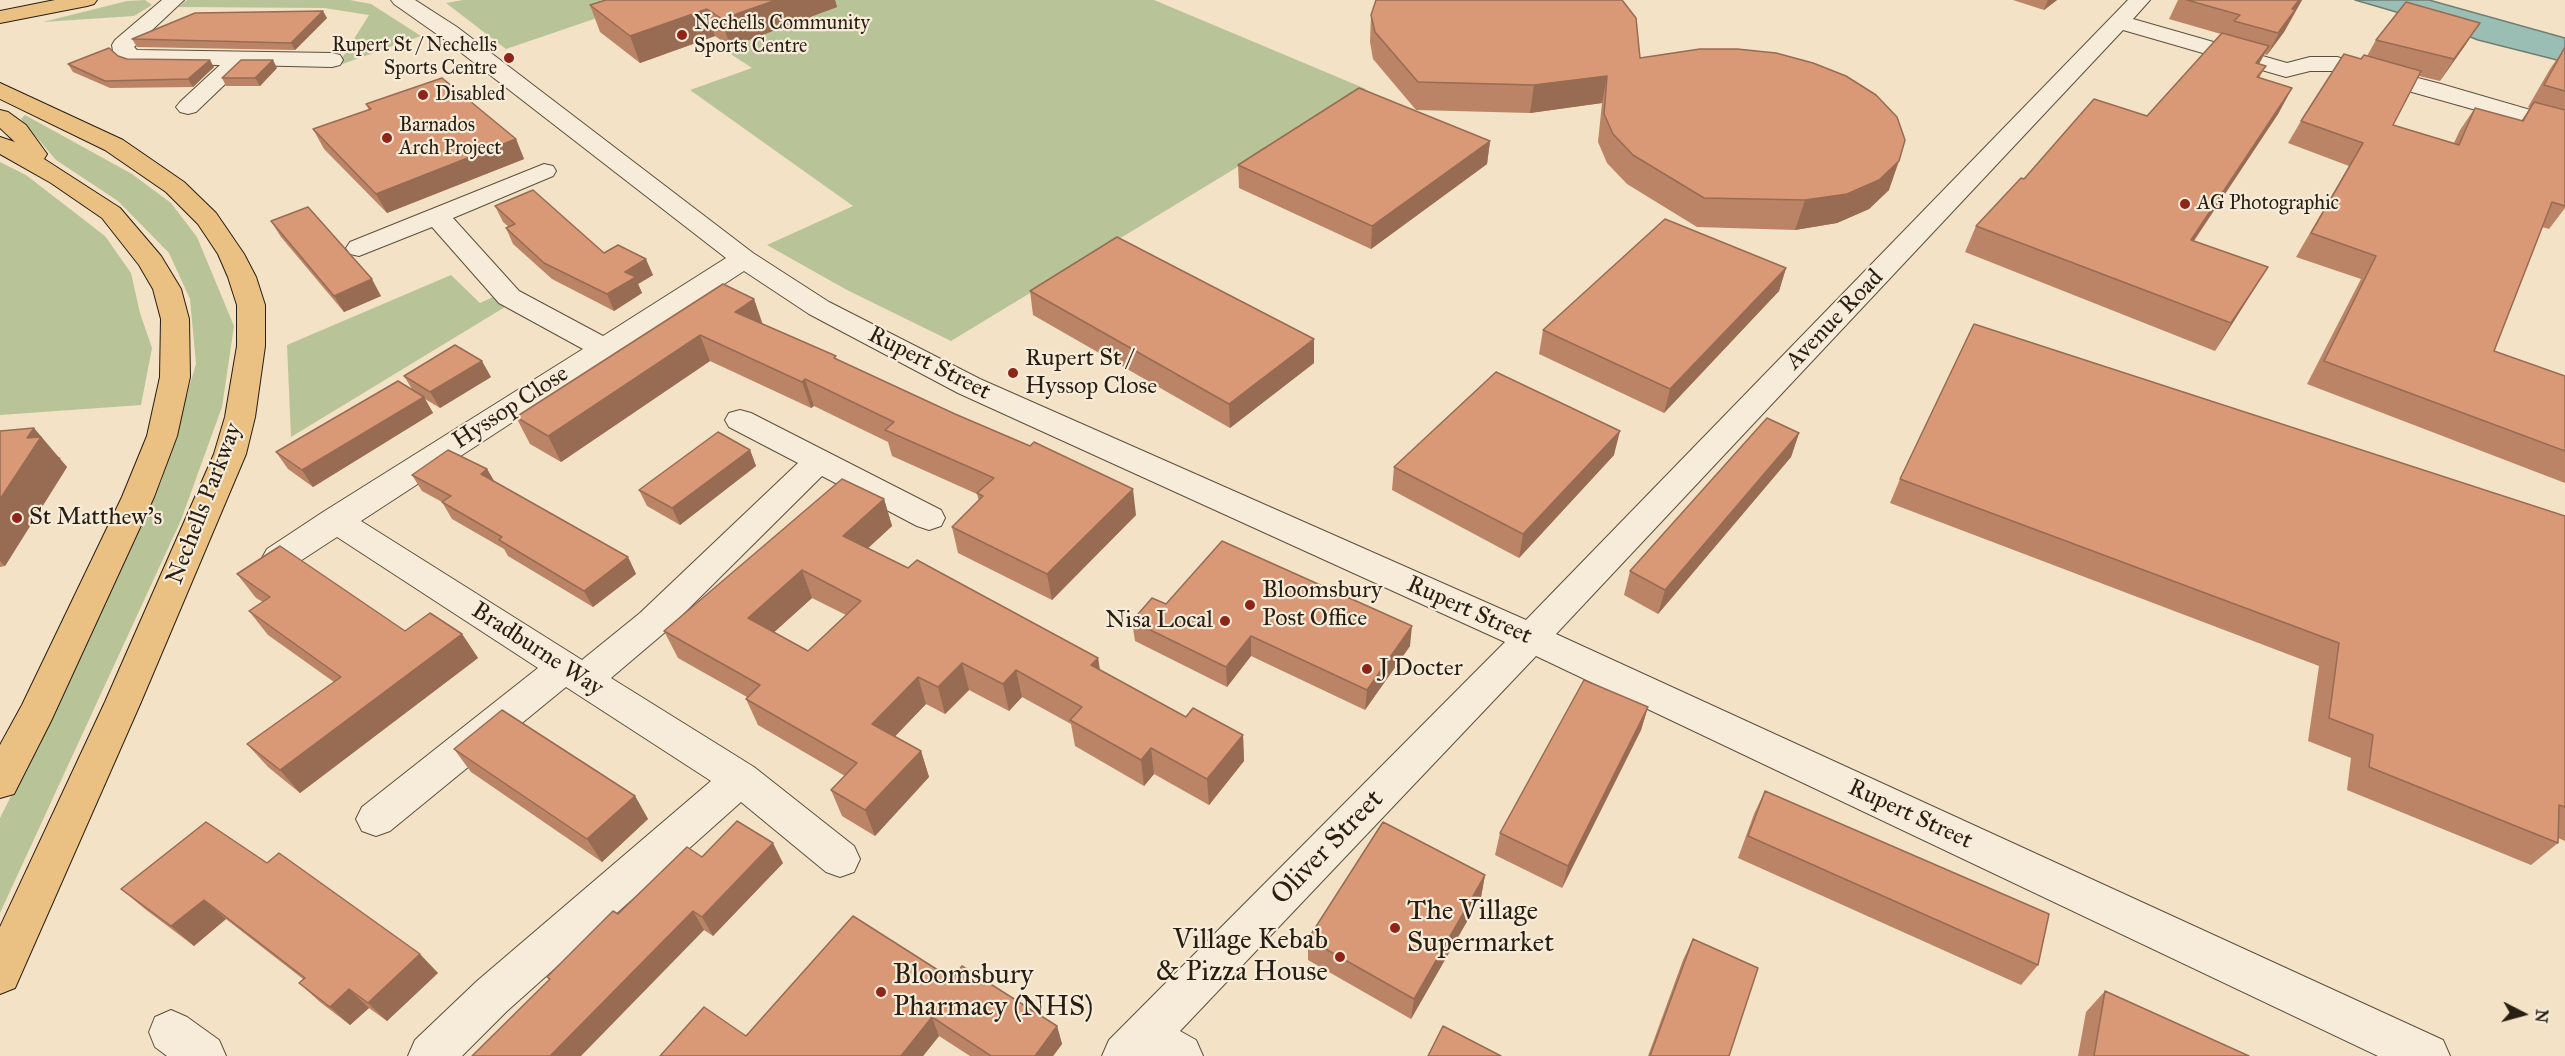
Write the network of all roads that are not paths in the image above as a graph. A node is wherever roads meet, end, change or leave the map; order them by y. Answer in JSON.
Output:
{"nodes":[{"id":1,"x":174,"y":0,"type":"edge"},
{"id":2,"x":401,"y":0,"type":"edge"},
{"id":3,"x":2140,"y":0,"type":"edge"},
{"id":4,"x":82,"y":1,"type":"edge"},
{"id":5,"x":0,"y":17,"type":"edge"},
{"id":6,"x":2119,"y":22,"type":"junction"},
{"id":7,"x":0,"y":26,"type":"edge"},
{"id":8,"x":0,"y":33,"type":"edge"},
{"id":9,"x":240,"y":58,"type":"junction"},
{"id":10,"x":332,"y":60,"type":"dead end"},
{"id":11,"x":0,"y":90,"type":"edge"},
{"id":12,"x":188,"y":106,"type":"dead end"},
{"id":13,"x":0,"y":117,"type":"edge"},
{"id":14,"x":2565,"y":129,"type":"edge"},
{"id":15,"x":0,"y":144,"type":"edge"},
{"id":16,"x":47,"y":170,"type":"junction"},
{"id":17,"x":544,"y":171,"type":"dead end"},
{"id":18,"x":437,"y":216,"type":"junction"},
{"id":19,"x":359,"y":248,"type":"dead end"},
{"id":20,"x":744,"y":259,"type":"junction"},
{"id":21,"x":603,"y":348,"type":"junction"},
{"id":22,"x":740,"y":420,"type":"dead end"},
{"id":23,"x":819,"y":461,"type":"junction"},
{"id":24,"x":929,"y":518,"type":"dead end"},
{"id":25,"x":335,"y":520,"type":"junction"},
{"id":26,"x":279,"y":558,"type":"edge"},
{"id":27,"x":1530,"y":639,"type":"junction"},
{"id":28,"x":574,"y":674,"type":"junction"},
{"id":29,"x":740,"y":779,"type":"junction"},
{"id":30,"x":0,"y":782,"type":"edge"},
{"id":31,"x":376,"y":819,"type":"dead end"},
{"id":32,"x":840,"y":859,"type":"dead end"},
{"id":33,"x":0,"y":975,"type":"edge"},
{"id":34,"x":1151,"y":1049,"type":"edge"},
{"id":35,"x":431,"y":1056,"type":"edge"},
{"id":36,"x":2427,"y":1056,"type":"edge"}],
"edges":[{"from":1,"to":9,"type":"street"},
{"from":2,"to":20,"type":"street","name":"Rupert Street"},
{"from":3,"to":6,"type":"street","name":"Avenue Road"},
{"from":4,"to":5,"type":"main road"},
{"from":4,"to":7,"type":"main road"},
{"from":4,"to":8,"type":"main road"},
{"from":6,"to":14,"type":"street"},
{"from":6,"to":27,"type":"street","name":"Avenue Road"},
{"from":9,"to":10,"type":"street"},
{"from":9,"to":12,"type":"street"},
{"from":11,"to":33,"type":"main road","name":"Nechells Parkway"},
{"from":13,"to":16,"type":"main road"},
{"from":15,"to":16,"type":"main road"},
{"from":16,"to":30,"type":"main road"},
{"from":17,"to":18,"type":"street"},
{"from":18,"to":19,"type":"street"},
{"from":18,"to":21,"type":"street"},
{"from":20,"to":21,"type":"street","name":"Hyssop Close"},
{"from":20,"to":27,"type":"street","name":"Rupert Street"},
{"from":21,"to":25,"type":"street","name":"Hyssop Close"},
{"from":22,"to":23,"type":"street"},
{"from":23,"to":24,"type":"street"},
{"from":23,"to":28,"type":"street"},
{"from":25,"to":26,"type":"street","name":"Hyssop Close"},
{"from":25,"to":28,"type":"street","name":"Bradburne Way"},
{"from":27,"to":34,"type":"street","name":"Oliver Street"},
{"from":27,"to":36,"type":"street","name":"Rupert Street"},
{"from":28,"to":29,"type":"street","name":"Bradburne Way"},
{"from":28,"to":31,"type":"street"},
{"from":29,"to":32,"type":"street","name":"Bradburne Way"},
{"from":29,"to":35,"type":"street"}]}
